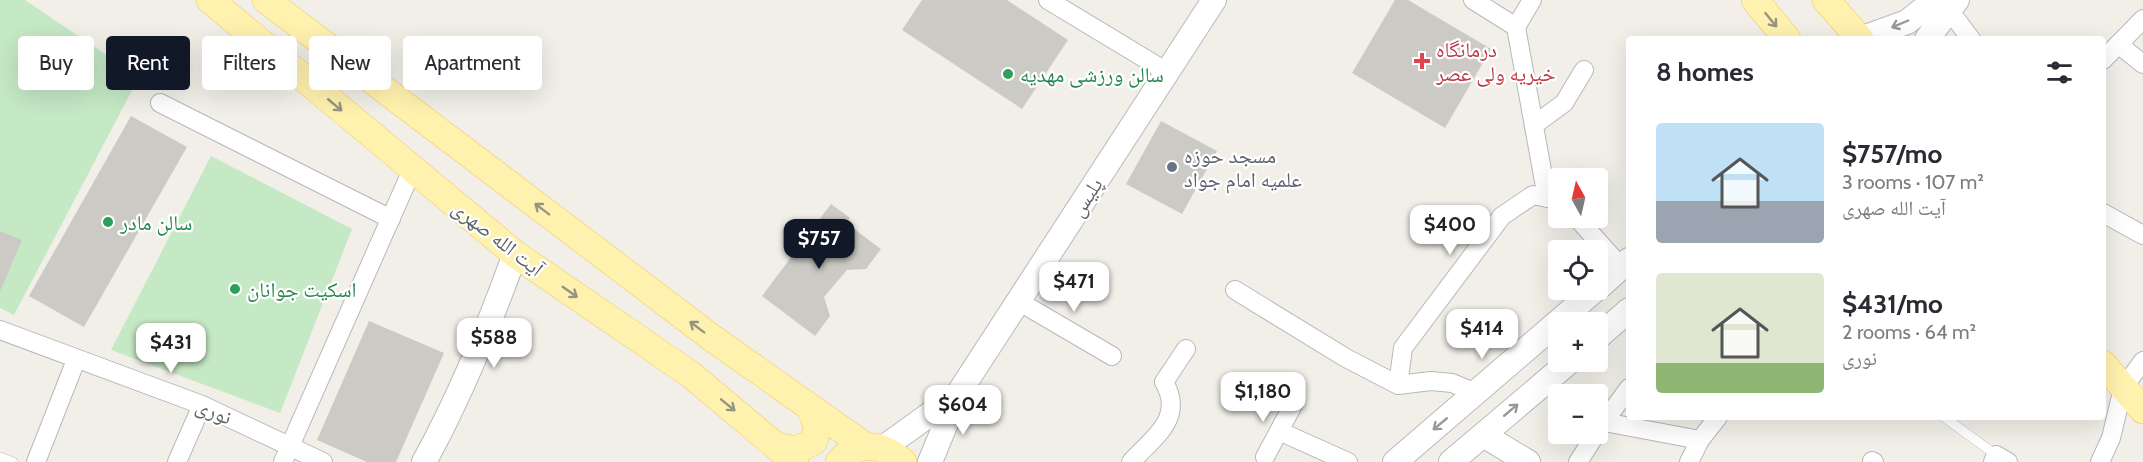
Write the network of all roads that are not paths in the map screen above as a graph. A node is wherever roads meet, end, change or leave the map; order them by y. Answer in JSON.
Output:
{"nodes":[{"id":1,"x":210,"y":0,"type":"edge"},
{"id":2,"x":266,"y":0,"type":"edge"},
{"id":3,"x":1048,"y":0,"type":"edge"},
{"id":4,"x":1214,"y":0,"type":"edge"},
{"id":5,"x":1473,"y":0,"type":"edge"},
{"id":6,"x":1532,"y":0,"type":"edge"},
{"id":7,"x":1755,"y":0,"type":"edge"},
{"id":8,"x":1826,"y":0,"type":"edge"},
{"id":9,"x":1947,"y":3,"type":"edge"},
{"id":10,"x":2143,"y":19,"type":"edge"},
{"id":11,"x":1516,"y":27,"type":"junction"},
{"id":12,"x":1785,"y":36,"type":"edge"},
{"id":13,"x":1857,"y":36,"type":"edge"},
{"id":14,"x":1868,"y":36,"type":"edge"},
{"id":15,"x":1929,"y":36,"type":"edge"},
{"id":16,"x":1969,"y":36,"type":"edge"},
{"id":17,"x":2118,"y":44,"type":"junction"},
{"id":18,"x":2106,"y":57,"type":"edge"},
{"id":19,"x":2143,"y":64,"type":"edge"},
{"id":20,"x":1584,"y":70,"type":"dead end"},
{"id":21,"x":1167,"y":72,"type":"junction"},
{"id":22,"x":160,"y":104,"type":"dead end"},
{"id":23,"x":1534,"y":125,"type":"junction"},
{"id":24,"x":412,"y":170,"type":"junction"},
{"id":25,"x":1548,"y":180,"type":"edge"},
{"id":26,"x":1548,"y":198,"type":"edge"},
{"id":27,"x":2106,"y":215,"type":"edge"},
{"id":28,"x":391,"y":219,"type":"junction"},
{"id":29,"x":1587,"y":228,"type":"edge"},
{"id":30,"x":2143,"y":235,"type":"edge"},
{"id":31,"x":515,"y":254,"type":"junction"},
{"id":32,"x":1625,"y":264,"type":"edge"},
{"id":33,"x":1608,"y":279,"type":"edge"},
{"id":34,"x":1236,"y":290,"type":"dead end"},
{"id":35,"x":1583,"y":300,"type":"edge"},
{"id":36,"x":1018,"y":301,"type":"junction"},
{"id":37,"x":1626,"y":313,"type":"edge"},
{"id":38,"x":1608,"y":328,"type":"edge"},
{"id":39,"x":0,"y":330,"type":"edge"},
{"id":40,"x":1186,"y":349,"type":"dead end"},
{"id":41,"x":1112,"y":356,"type":"dead end"},
{"id":42,"x":76,"y":360,"type":"junction"},
{"id":43,"x":2143,"y":362,"type":"edge"},
{"id":44,"x":2106,"y":368,"type":"edge"},
{"id":45,"x":1557,"y":372,"type":"edge"},
{"id":46,"x":1398,"y":385,"type":"junction"},
{"id":47,"x":2123,"y":388,"type":"junction"},
{"id":48,"x":1626,"y":392,"type":"edge"},
{"id":49,"x":1476,"y":393,"type":"junction"},
{"id":50,"x":958,"y":394,"type":"junction"},
{"id":51,"x":202,"y":405,"type":"junction"},
{"id":52,"x":1293,"y":405,"type":"dead end"},
{"id":53,"x":810,"y":408,"type":"junction"},
{"id":54,"x":2143,"y":410,"type":"edge"},
{"id":55,"x":1608,"y":417,"type":"edge"},
{"id":56,"x":1716,"y":420,"type":"edge"},
{"id":57,"x":1948,"y":420,"type":"edge"},
{"id":58,"x":1608,"y":430,"type":"edge"},
{"id":59,"x":1279,"y":431,"type":"junction"},
{"id":60,"x":1483,"y":435,"type":"junction"},
{"id":61,"x":1700,"y":440,"type":"junction"},
{"id":62,"x":1589,"y":444,"type":"edge"},
{"id":63,"x":883,"y":452,"type":"edge"},
{"id":64,"x":287,"y":454,"type":"edge"},
{"id":65,"x":786,"y":454,"type":"edge"},
{"id":66,"x":1265,"y":457,"type":"dead end"},
{"id":67,"x":0,"y":458,"type":"edge"},
{"id":68,"x":1999,"y":460,"type":"edge"},
{"id":69,"x":13,"y":462,"type":"edge"},
{"id":70,"x":36,"y":462,"type":"edge"},
{"id":71,"x":177,"y":462,"type":"edge"},
{"id":72,"x":322,"y":462,"type":"edge"},
{"id":73,"x":424,"y":462,"type":"edge"},
{"id":74,"x":839,"y":462,"type":"edge"},
{"id":75,"x":930,"y":462,"type":"edge"},
{"id":76,"x":1131,"y":462,"type":"edge"},
{"id":77,"x":1348,"y":462,"type":"edge"},
{"id":78,"x":1395,"y":462,"type":"edge"},
{"id":79,"x":1451,"y":462,"type":"edge"},
{"id":80,"x":1528,"y":462,"type":"edge"},
{"id":81,"x":1578,"y":462,"type":"edge"},
{"id":82,"x":1689,"y":462,"type":"edge"},
{"id":83,"x":2100,"y":462,"type":"edge"}],
"edges":[{"from":1,"to":24,"type":"main road","name":"آیت الله صهری","one_way":true},
{"from":53,"to":2,"type":"main road","one_way":true},
{"from":3,"to":21,"type":"street"},
{"from":4,"to":21,"type":"street","name":"پلیس"},
{"from":5,"to":11,"type":"street"},
{"from":6,"to":11,"type":"street"},
{"from":7,"to":12,"type":"main road","one_way":true},
{"from":8,"to":13,"type":"main road"},
{"from":9,"to":14,"type":"street","one_way":true},
{"from":9,"to":15,"type":"street"},
{"from":9,"to":16,"type":"street"},
{"from":10,"to":17,"type":"street"},
{"from":11,"to":23,"type":"street"},
{"from":17,"to":18,"type":"street"},
{"from":17,"to":19,"type":"street"},
{"from":20,"to":23,"type":"street"},
{"from":21,"to":36,"type":"street","name":"پلیس"},
{"from":22,"to":28,"type":"street"},
{"from":23,"to":25,"type":"street"},
{"from":24,"to":28,"type":"street"},
{"from":24,"to":31,"type":"main road","name":"آیت الله صهری"},
{"from":26,"to":46,"type":"street"},
{"from":27,"to":30,"type":"street"},
{"from":28,"to":64,"type":"street"},
{"from":29,"to":32,"type":"street"},
{"from":31,"to":65,"type":"main road","name":"آیت الله صهری","one_way":true},
{"from":31,"to":73,"type":"street"},
{"from":32,"to":33,"type":"street"},
{"from":34,"to":46,"type":"street"},
{"from":35,"to":49,"type":"street"},
{"from":36,"to":41,"type":"street"},
{"from":36,"to":50,"type":"street","name":"پلیس"},
{"from":37,"to":38,"type":"street"},
{"from":39,"to":42,"type":"street","name":"نوری"},
{"from":40,"to":76,"type":"street"},
{"from":42,"to":51,"type":"street","name":"نوری"},
{"from":42,"to":70,"type":"street"},
{"from":43,"to":47,"type":"street"},
{"from":44,"to":47,"type":"main road"},
{"from":60,"to":45,"type":"street","one_way":true},
{"from":46,"to":49,"type":"street"},
{"from":47,"to":54,"type":"main road"},
{"from":47,"to":83,"type":"street"},
{"from":48,"to":55,"type":"street"},
{"from":49,"to":78,"type":"street","one_way":true},
{"from":50,"to":63,"type":"street"},
{"from":50,"to":75,"type":"street"},
{"from":51,"to":64,"type":"street","name":"نوری"},
{"from":51,"to":71,"type":"street"},
{"from":52,"to":59,"type":"street"},
{"from":53,"to":63,"type":"main road"},
{"from":53,"to":65,"type":"main road"},
{"from":56,"to":61,"type":"street"},
{"from":57,"to":68,"type":"lane"},
{"from":58,"to":61,"type":"street"},
{"from":59,"to":66,"type":"street"},
{"from":59,"to":77,"type":"street"},
{"from":60,"to":79,"type":"street"},
{"from":60,"to":80,"type":"street"},
{"from":61,"to":82,"type":"street"},
{"from":62,"to":81,"type":"street"},
{"from":63,"to":74,"type":"main road"},
{"from":64,"to":72,"type":"street","name":"نوری"},
{"from":67,"to":69,"type":"lane"}]}
